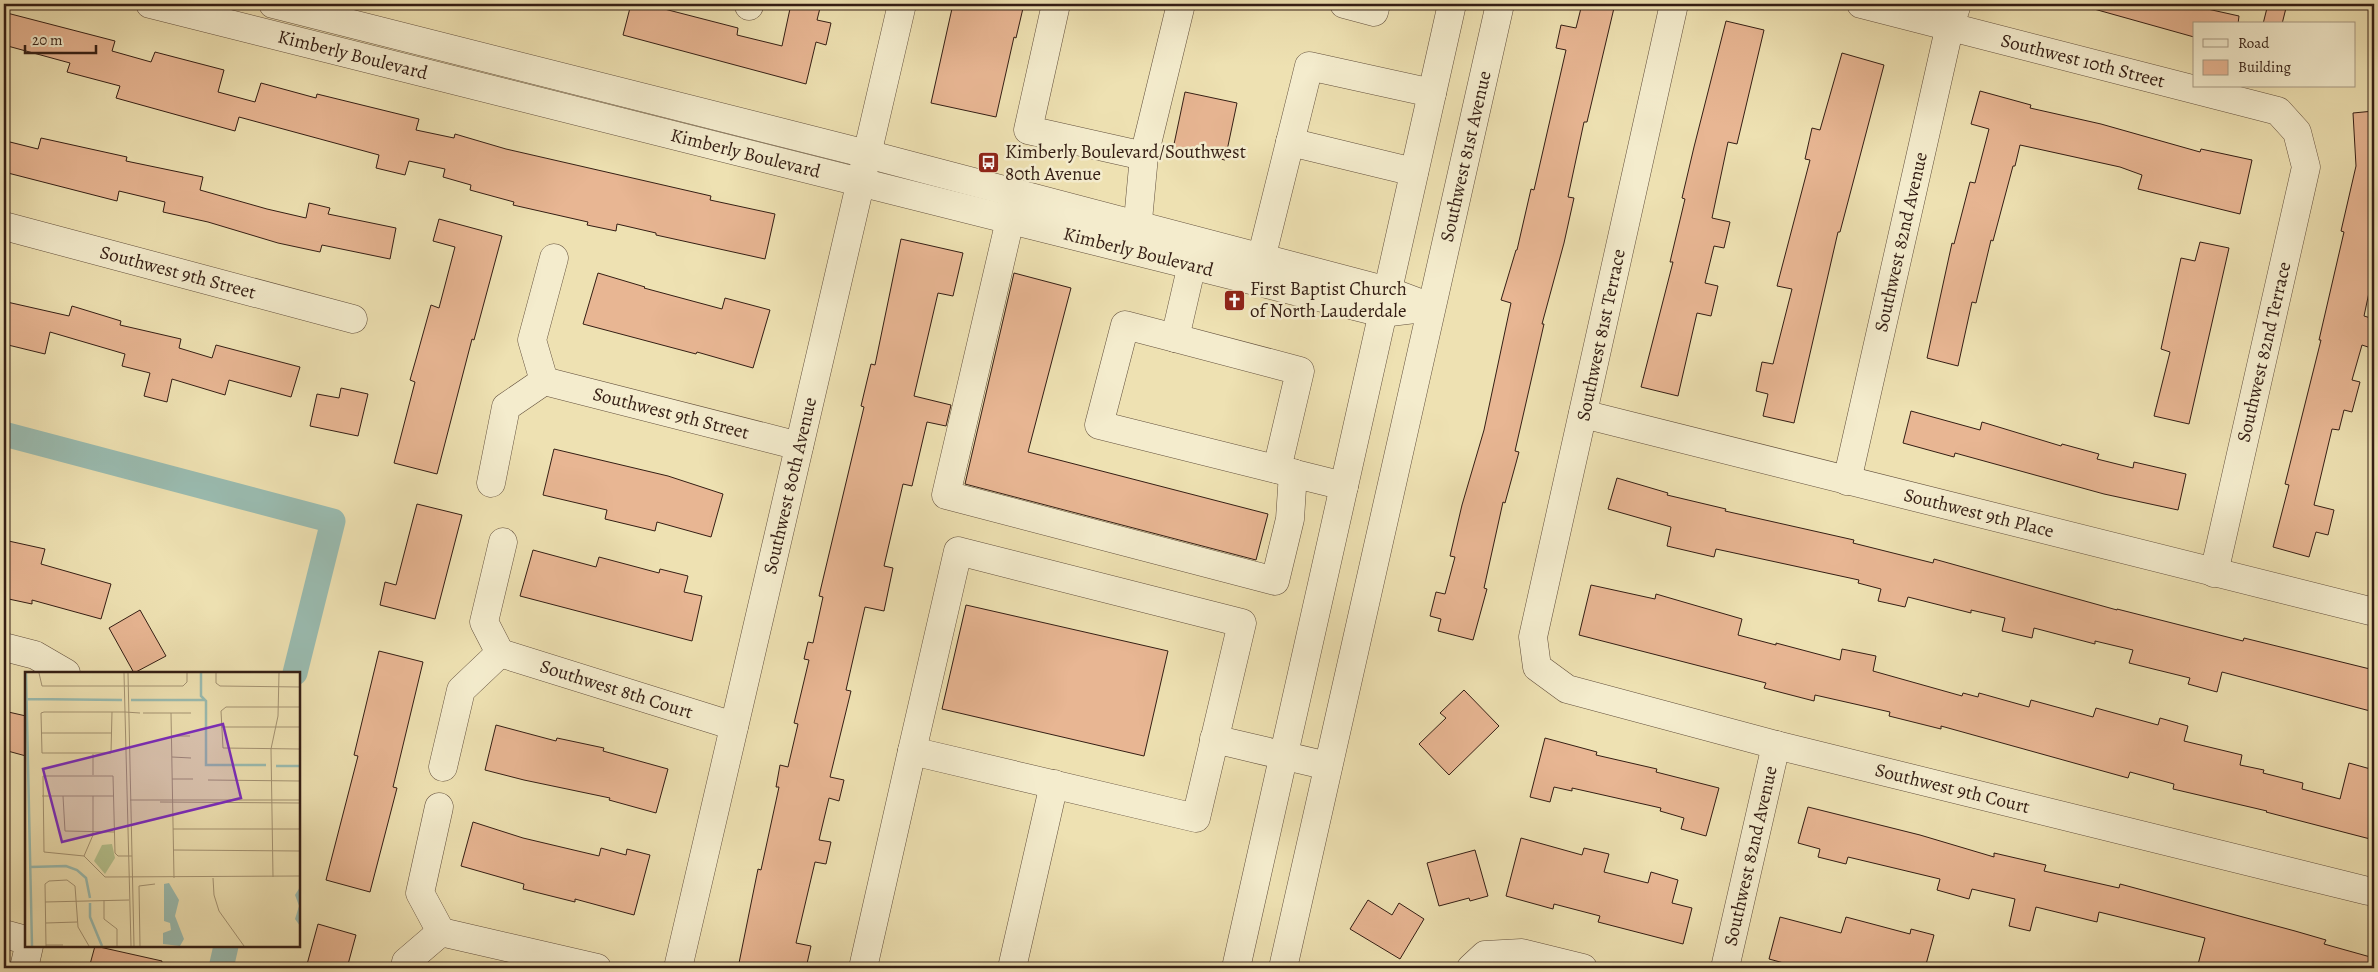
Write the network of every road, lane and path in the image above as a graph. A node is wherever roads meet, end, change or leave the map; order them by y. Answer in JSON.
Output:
{"nodes":[{"id":1,"x":150,"y":4,"type":"edge"},
{"id":2,"x":273,"y":4,"type":"edge"},
{"id":3,"x":902,"y":4,"type":"edge"},
{"id":4,"x":1056,"y":4,"type":"edge"},
{"id":5,"x":1181,"y":4,"type":"edge"},
{"id":6,"x":1344,"y":4,"type":"edge"},
{"id":7,"x":1376,"y":4,"type":"edge"},
{"id":8,"x":1452,"y":4,"type":"edge"},
{"id":9,"x":1500,"y":4,"type":"edge"},
{"id":10,"x":1674,"y":4,"type":"edge"},
{"id":11,"x":1861,"y":4,"type":"edge"},
{"id":12,"x":207,"y":11,"type":"edge"},
{"id":13,"x":1954,"y":15,"type":"edge"},
{"id":14,"x":2193,"y":86,"type":"edge"},
{"id":15,"x":2200,"y":88,"type":"edge"},
{"id":16,"x":1432,"y":94,"type":"junction"},
{"id":17,"x":2297,"y":132,"type":"joint"},
{"id":18,"x":1290,"y":142,"type":"junction"},
{"id":19,"x":868,"y":154,"type":"junction"},
{"id":20,"x":1144,"y":156,"type":"junction"},
{"id":21,"x":1414,"y":172,"type":"junction"},
{"id":22,"x":861,"y":182,"type":"junction"},
{"id":23,"x":1010,"y":220,"type":"junction"},
{"id":24,"x":4,"y":226,"type":"edge"},
{"id":25,"x":1136,"y":238,"type":"junction"},
{"id":26,"x":1195,"y":253,"type":"junction"},
{"id":27,"x":554,"y":258,"type":"dead end"},
{"id":28,"x":1258,"y":270,"type":"junction"},
{"id":29,"x":1385,"y":302,"type":"junction"},
{"id":30,"x":1431,"y":307,"type":"junction"},
{"id":31,"x":353,"y":319,"type":"dead end"},
{"id":32,"x":1175,"y":338,"type":"junction"},
{"id":33,"x":544,"y":380,"type":"junction"},
{"id":34,"x":1584,"y":414,"type":"junction"},
{"id":35,"x":798,"y":446,"type":"junction"},
{"id":36,"x":1285,"y":471,"type":"junction"},
{"id":37,"x":1846,"y":481,"type":"junction"},
{"id":38,"x":490,"y":483,"type":"dead end"},
{"id":39,"x":1344,"y":486,"type":"junction"},
{"id":40,"x":503,"y":542,"type":"dead end"},
{"id":41,"x":2214,"y":573,"type":"junction"},
{"id":42,"x":2374,"y":612,"type":"edge"},
{"id":43,"x":4,"y":647,"type":"edge"},
{"id":44,"x":500,"y":653,"type":"junction"},
{"id":45,"x":1537,"y":667,"type":"joint"},
{"id":46,"x":64,"y":672,"type":"edge"},
{"id":47,"x":734,"y":726,"type":"junction"},
{"id":48,"x":1214,"y":739,"type":"junction"},
{"id":49,"x":1776,"y":745,"type":"junction"},
{"id":50,"x":912,"y":751,"type":"junction"},
{"id":51,"x":1283,"y":756,"type":"junction"},
{"id":52,"x":1328,"y":766,"type":"junction"},
{"id":53,"x":443,"y":767,"type":"dead end"},
{"id":54,"x":1054,"y":784,"type":"junction"},
{"id":55,"x":439,"y":807,"type":"dead end"},
{"id":56,"x":2374,"y":890,"type":"edge"},
{"id":57,"x":441,"y":932,"type":"junction"},
{"id":58,"x":4,"y":934,"type":"edge"},
{"id":59,"x":25,"y":940,"type":"edge"},
{"id":60,"x":30,"y":947,"type":"edge"},
{"id":61,"x":1478,"y":962,"type":"edge"},
{"id":62,"x":24,"y":968,"type":"edge"},
{"id":63,"x":405,"y":968,"type":"edge"},
{"id":64,"x":597,"y":968,"type":"edge"},
{"id":65,"x":678,"y":968,"type":"edge"},
{"id":66,"x":863,"y":968,"type":"edge"},
{"id":67,"x":1012,"y":968,"type":"edge"},
{"id":68,"x":1236,"y":968,"type":"edge"},
{"id":69,"x":1283,"y":968,"type":"edge"},
{"id":70,"x":1583,"y":968,"type":"edge"},
{"id":71,"x":1725,"y":968,"type":"edge"}],
"edges":[{"from":1,"to":12,"type":"street","name":"Kimberly Boulevard"},
{"from":2,"to":19,"type":"street","name":"Kimberly Boulevard"},
{"from":3,"to":19,"type":"street","name":"Southwest 80th Avenue"},
{"from":4,"to":20,"type":"street"},
{"from":5,"to":20,"type":"street"},
{"from":6,"to":7,"type":"street"},
{"from":8,"to":16,"type":"street"},
{"from":9,"to":30,"type":"street","name":"Southwest 81st Avenue"},
{"from":10,"to":34,"type":"street","name":"Southwest 81st Terrace"},
{"from":11,"to":13,"type":"street","name":"Southwest 10th Street"},
{"from":12,"to":22,"type":"street","name":"Kimberly Boulevard"},
{"from":13,"to":14,"type":"street","name":"Southwest 10th Street"},
{"from":13,"to":37,"type":"street","name":"Southwest 82nd Avenue"},
{"from":15,"to":17,"type":"street","name":"Southwest 10th Street"},
{"from":16,"to":18,"type":"street"},
{"from":16,"to":21,"type":"street"},
{"from":17,"to":41,"type":"street","name":"Southwest 82nd Terrace"},
{"from":18,"to":21,"type":"street"},
{"from":18,"to":28,"type":"street"},
{"from":19,"to":22,"type":"street","name":"Southwest 80th Avenue"},
{"from":19,"to":25,"type":"street","name":"Kimberly Boulevard"},
{"from":20,"to":25,"type":"street"},
{"from":21,"to":29,"type":"street"},
{"from":22,"to":23,"type":"street","name":"Kimberly Boulevard"},
{"from":22,"to":35,"type":"street","name":"Southwest 80th Avenue"},
{"from":23,"to":25,"type":"street","name":"Kimberly Boulevard"},
{"from":23,"to":36,"type":"street"},
{"from":24,"to":31,"type":"street","name":"Southwest 9th Street"},
{"from":25,"to":26,"type":"street","name":"Kimberly Boulevard"},
{"from":26,"to":28,"type":"street","name":"Kimberly Boulevard"},
{"from":26,"to":32,"type":"street"},
{"from":27,"to":33,"type":"street"},
{"from":28,"to":29,"type":"street","name":"Kimberly Boulevard"},
{"from":29,"to":30,"type":"street","name":"Kimberly Boulevard"},
{"from":29,"to":39,"type":"street"},
{"from":30,"to":52,"type":"street","name":"Southwest 81st Avenue"},
{"from":32,"to":36,"type":"street"},
{"from":32,"to":36,"type":"street"},
{"from":33,"to":35,"type":"street","name":"Southwest 9th Street"},
{"from":33,"to":38,"type":"street"},
{"from":34,"to":37,"type":"street","name":"Southwest 9th Place"},
{"from":34,"to":45,"type":"street","name":"Southwest 81st Terrace"},
{"from":35,"to":47,"type":"street","name":"Southwest 80th Avenue"},
{"from":36,"to":39,"type":"street"},
{"from":37,"to":41,"type":"street","name":"Southwest 9th Place"},
{"from":39,"to":51,"type":"street"},
{"from":40,"to":44,"type":"street"},
{"from":41,"to":42,"type":"street","name":"Southwest 9th Place"},
{"from":43,"to":46,"type":"street"},
{"from":44,"to":47,"type":"street","name":"Southwest 8th Court"},
{"from":44,"to":53,"type":"street"},
{"from":45,"to":49,"type":"street","name":"Southwest 9th Court"},
{"from":47,"to":65,"type":"street","name":"Southwest 80th Avenue"},
{"from":48,"to":50,"type":"street"},
{"from":48,"to":51,"type":"street"},
{"from":48,"to":54,"type":"street"},
{"from":49,"to":56,"type":"street","name":"Southwest 9th Court"},
{"from":49,"to":71,"type":"street","name":"Southwest 82nd Avenue"},
{"from":50,"to":54,"type":"street"},
{"from":50,"to":66,"type":"street"},
{"from":51,"to":52,"type":"street"},
{"from":51,"to":68,"type":"street"},
{"from":52,"to":69,"type":"street","name":"Southwest 81st Avenue"},
{"from":54,"to":67,"type":"street"},
{"from":55,"to":57,"type":"street"},
{"from":57,"to":63,"type":"street"},
{"from":57,"to":64,"type":"street"},
{"from":58,"to":59,"type":"street"},
{"from":60,"to":62,"type":"street"},
{"from":61,"to":70,"type":"street"}]}
